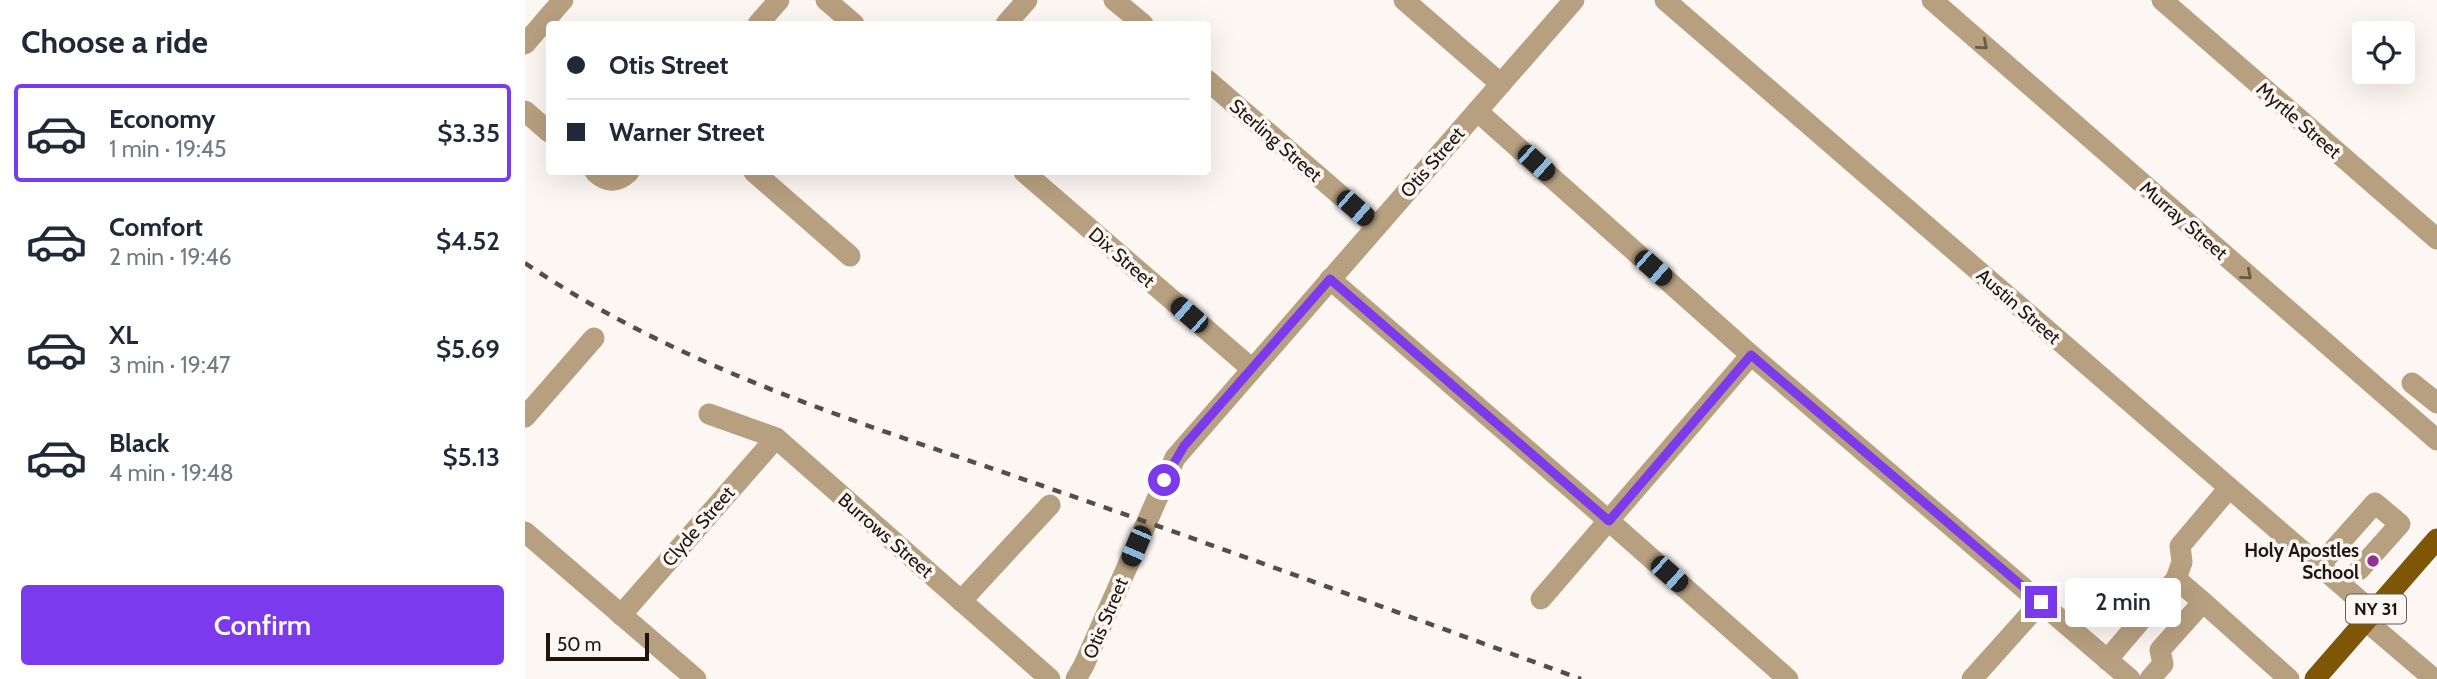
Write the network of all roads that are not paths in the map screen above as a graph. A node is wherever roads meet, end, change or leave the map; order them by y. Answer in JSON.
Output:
{"nodes":[{"id":1,"x":563,"y":0,"type":"edge"},
{"id":2,"x":779,"y":0,"type":"edge"},
{"id":3,"x":826,"y":0,"type":"edge"},
{"id":4,"x":1027,"y":0,"type":"edge"},
{"id":5,"x":1114,"y":0,"type":"edge"},
{"id":6,"x":1404,"y":0,"type":"edge"},
{"id":7,"x":1574,"y":0,"type":"edge"},
{"id":8,"x":1665,"y":0,"type":"edge"},
{"id":9,"x":1932,"y":0,"type":"edge"},
{"id":10,"x":2176,"y":4,"type":"edge"},
{"id":11,"x":761,"y":21,"type":"edge"},
{"id":12,"x":850,"y":21,"type":"edge"},
{"id":13,"x":1009,"y":21,"type":"edge"},
{"id":14,"x":1139,"y":21,"type":"edge"},
{"id":15,"x":525,"y":44,"type":"edge"},
{"id":16,"x":1211,"y":83,"type":"edge"},
{"id":17,"x":1501,"y":84,"type":"junction"},
{"id":18,"x":525,"y":111,"type":"edge"},
{"id":19,"x":1477,"y":111,"type":"junction"},
{"id":20,"x":546,"y":129,"type":"edge"},
{"id":21,"x":757,"y":175,"type":"edge"},
{"id":22,"x":1027,"y":175,"type":"edge"},
{"id":23,"x":1376,"y":226,"type":"junction"},
{"id":24,"x":2437,"y":239,"type":"edge"},
{"id":25,"x":850,"y":256,"type":"dead end"},
{"id":26,"x":1330,"y":279,"type":"junction"},
{"id":27,"x":594,"y":338,"type":"dead end"},
{"id":28,"x":1751,"y":355,"type":"junction"},
{"id":29,"x":1252,"y":369,"type":"junction"},
{"id":30,"x":2412,"y":383,"type":"dead end"},
{"id":31,"x":2437,"y":403,"type":"edge"},
{"id":32,"x":709,"y":414,"type":"dead end"},
{"id":33,"x":525,"y":417,"type":"edge"},
{"id":34,"x":776,"y":438,"type":"junction"},
{"id":35,"x":2437,"y":440,"type":"edge"},
{"id":36,"x":2229,"y":488,"type":"junction"},
{"id":37,"x":1050,"y":505,"type":"dead end"},
{"id":38,"x":1609,"y":521,"type":"junction"},
{"id":39,"x":525,"y":532,"type":"edge"},
{"id":40,"x":2437,"y":539,"type":"edge"},
{"id":41,"x":2320,"y":565,"type":"junction"},
{"id":42,"x":2359,"y":570,"type":"dead end"},
{"id":43,"x":2176,"y":579,"type":"junction"},
{"id":44,"x":1541,"y":599,"type":"dead end"},
{"id":45,"x":961,"y":601,"type":"junction"},
{"id":46,"x":2041,"y":602,"type":"junction"},
{"id":47,"x":2203,"y":602,"type":"junction"},
{"id":48,"x":621,"y":615,"type":"junction"},
{"id":49,"x":2369,"y":616,"type":"junction"},
{"id":50,"x":2107,"y":660,"type":"junction"},
{"id":51,"x":696,"y":679,"type":"edge"},
{"id":52,"x":1050,"y":679,"type":"edge"},
{"id":53,"x":1076,"y":679,"type":"edge"},
{"id":54,"x":1788,"y":679,"type":"edge"},
{"id":55,"x":1972,"y":679,"type":"edge"},
{"id":56,"x":2130,"y":679,"type":"edge"},
{"id":57,"x":2150,"y":679,"type":"edge"},
{"id":58,"x":2289,"y":679,"type":"edge"},
{"id":59,"x":2315,"y":679,"type":"edge"},
{"id":60,"x":2434,"y":679,"type":"edge"}],
"edges":[{"from":1,"to":15,"type":"street"},
{"from":2,"to":11,"type":"street"},
{"from":3,"to":12,"type":"street"},
{"from":4,"to":13,"type":"street"},
{"from":5,"to":14,"type":"street"},
{"from":6,"to":17,"type":"street"},
{"from":7,"to":17,"type":"street","name":"Otis Street"},
{"from":8,"to":36,"type":"street","name":"Austin Street"},
{"from":9,"to":35,"type":"street","name":"Murray Street","one_way":true},
{"from":10,"to":24,"type":"street","name":"Myrtle Street"},
{"from":16,"to":23,"type":"street","name":"Sterling Street"},
{"from":17,"to":19,"type":"street","name":"Otis Street"},
{"from":18,"to":20,"type":"street"},
{"from":19,"to":23,"type":"street","name":"Otis Street"},
{"from":19,"to":28,"type":"street"},
{"from":21,"to":25,"type":"street"},
{"from":22,"to":29,"type":"street","name":"Dix Street"},
{"from":23,"to":26,"type":"street","name":"Otis Street"},
{"from":26,"to":29,"type":"street","name":"Otis Street"},
{"from":26,"to":38,"type":"street"},
{"from":27,"to":33,"type":"street"},
{"from":28,"to":38,"type":"street"},
{"from":28,"to":46,"type":"street"},
{"from":29,"to":53,"type":"street","name":"Otis Street"},
{"from":30,"to":31,"type":"street"},
{"from":32,"to":34,"type":"street","name":"Burrows Street"},
{"from":34,"to":45,"type":"street","name":"Burrows Street"},
{"from":34,"to":48,"type":"street","name":"Clyde Street"},
{"from":36,"to":41,"type":"street","name":"Austin Street"},
{"from":36,"to":43,"type":"street"},
{"from":37,"to":45,"type":"street"},
{"from":38,"to":44,"type":"street"},
{"from":38,"to":54,"type":"street"},
{"from":39,"to":48,"type":"street"},
{"from":40,"to":49,"type":"main road","number":"NY 31"},
{"from":41,"to":42,"type":"street"},
{"from":41,"to":49,"type":"street","name":"Austin Street"},
{"from":43,"to":47,"type":"street"},
{"from":43,"to":50,"type":"street"},
{"from":45,"to":52,"type":"street","name":"Burrows Street"},
{"from":46,"to":50,"type":"street"},
{"from":46,"to":55,"type":"street"},
{"from":47,"to":57,"type":"street"},
{"from":47,"to":58,"type":"street"},
{"from":48,"to":51,"type":"street"},
{"from":49,"to":59,"type":"main road","number":"NY 31"},
{"from":49,"to":60,"type":"street","name":"Austin Street"},
{"from":50,"to":56,"type":"street"}]}
